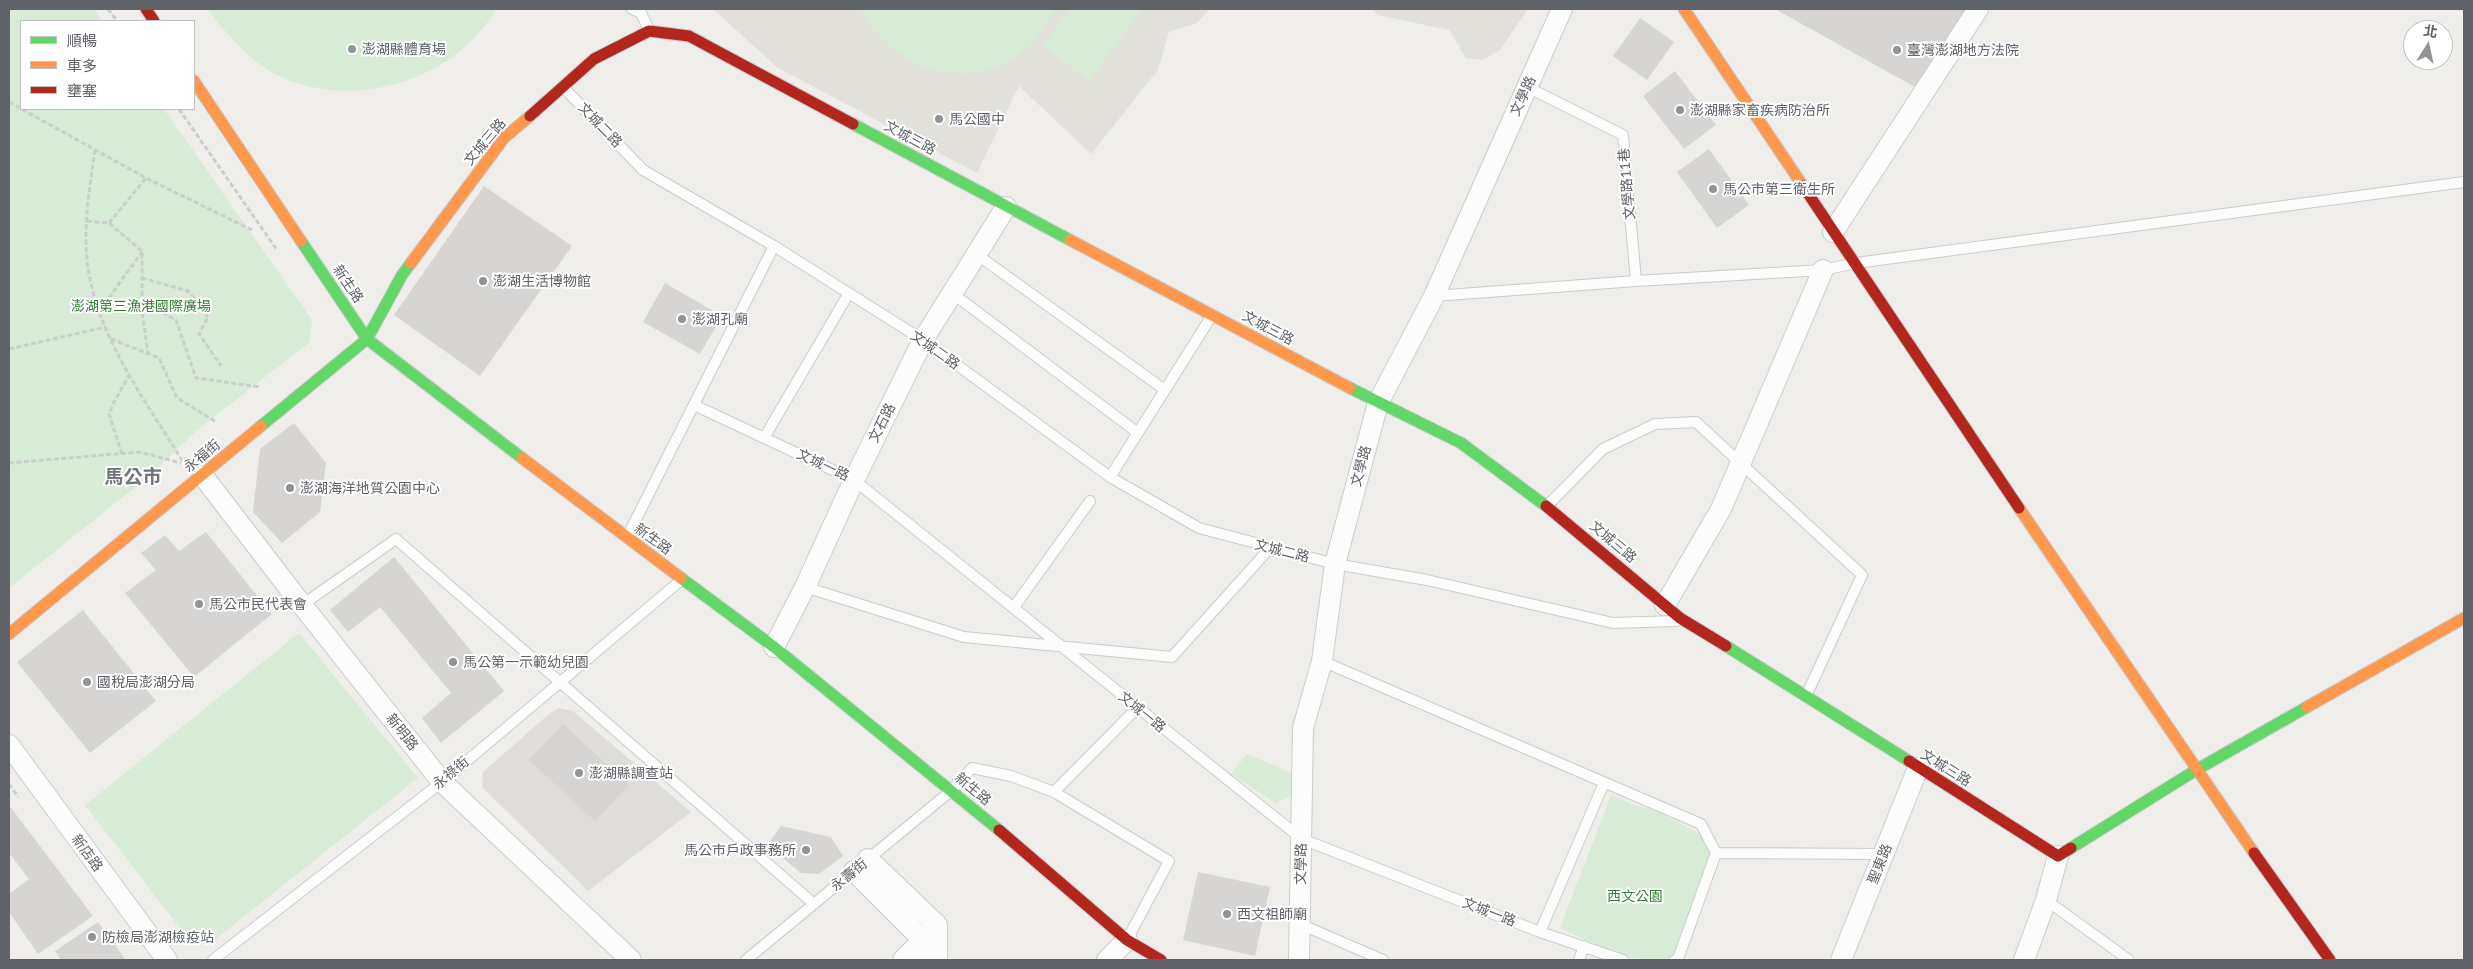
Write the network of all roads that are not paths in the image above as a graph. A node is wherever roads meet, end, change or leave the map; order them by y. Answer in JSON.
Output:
{"nodes":[{"id":1,"x":146,"y":9,"type":"edge"},
{"id":2,"x":632,"y":9,"type":"edge"},
{"id":3,"x":1562,"y":9,"type":"edge"},
{"id":4,"x":1684,"y":9,"type":"edge"},
{"id":5,"x":1978,"y":9,"type":"edge"},
{"id":6,"x":153,"y":20,"type":"edge"},
{"id":7,"x":649,"y":31,"type":"junction"},
{"id":8,"x":195,"y":82,"type":"edge"},
{"id":9,"x":562,"y":86,"type":"junction"},
{"id":10,"x":1527,"y":87,"type":"junction"},
{"id":11,"x":2464,"y":182,"type":"edge"},
{"id":12,"x":1006,"y":207,"type":"junction"},
{"id":13,"x":1833,"y":232,"type":"junction"},
{"id":14,"x":774,"y":246,"type":"junction"},
{"id":15,"x":976,"y":254,"type":"junction"},
{"id":16,"x":1856,"y":263,"type":"junction"},
{"id":17,"x":1823,"y":270,"type":"junction"},
{"id":18,"x":1636,"y":281,"type":"junction"},
{"id":19,"x":849,"y":293,"type":"junction"},
{"id":20,"x":952,"y":293,"type":"junction"},
{"id":21,"x":1434,"y":296,"type":"junction"},
{"id":22,"x":1212,"y":316,"type":"junction"},
{"id":23,"x":368,"y":339,"type":"junction"},
{"id":24,"x":923,"y":340,"type":"junction"},
{"id":25,"x":1165,"y":390,"type":"junction"},
{"id":26,"x":1378,"y":403,"type":"junction"},
{"id":27,"x":694,"y":405,"type":"junction"},
{"id":28,"x":1138,"y":432,"type":"junction"},
{"id":29,"x":764,"y":438,"type":"junction"},
{"id":30,"x":1742,"y":464,"type":"junction"},
{"id":31,"x":203,"y":476,"type":"junction"},
{"id":32,"x":1110,"y":477,"type":"junction"},
{"id":33,"x":854,"y":480,"type":"junction"},
{"id":34,"x":1090,"y":501,"type":"dead end"},
{"id":35,"x":1547,"y":507,"type":"junction"},
{"id":36,"x":627,"y":538,"type":"junction"},
{"id":37,"x":1270,"y":548,"type":"junction"},
{"id":38,"x":1334,"y":564,"type":"junction"},
{"id":39,"x":682,"y":578,"type":"junction"},
{"id":40,"x":805,"y":587,"type":"junction"},
{"id":41,"x":302,"y":605,"type":"junction"},
{"id":42,"x":1665,"y":605,"type":"junction"},
{"id":43,"x":1014,"y":607,"type":"junction"},
{"id":44,"x":2464,"y":618,"type":"edge"},
{"id":45,"x":1685,"y":620,"type":"junction"},
{"id":46,"x":9,"y":634,"type":"edge"},
{"id":47,"x":1064,"y":646,"type":"junction"},
{"id":48,"x":774,"y":647,"type":"junction"},
{"id":49,"x":1322,"y":661,"type":"junction"},
{"id":50,"x":561,"y":681,"type":"junction"},
{"id":51,"x":1806,"y":695,"type":"junction"},
{"id":52,"x":1136,"y":708,"type":"junction"},
{"id":53,"x":9,"y":745,"type":"edge"},
{"id":54,"x":1918,"y":768,"type":"junction"},
{"id":55,"x":2196,"y":770,"type":"junction"},
{"id":56,"x":442,"y":782,"type":"junction"},
{"id":57,"x":1604,"y":783,"type":"junction"},
{"id":58,"x":952,"y":790,"type":"junction"},
{"id":59,"x":1054,"y":792,"type":"junction"},
{"id":60,"x":1302,"y":839,"type":"junction"},
{"id":61,"x":1716,"y":853,"type":"junction"},
{"id":62,"x":1884,"y":854,"type":"junction"},
{"id":63,"x":2058,"y":856,"type":"junction"},
{"id":64,"x":861,"y":865,"type":"junction"},
{"id":65,"x":2046,"y":900,"type":"junction"},
{"id":66,"x":814,"y":904,"type":"junction"},
{"id":67,"x":1300,"y":924,"type":"junction"},
{"id":68,"x":937,"y":925,"type":"junction"},
{"id":69,"x":1540,"y":932,"type":"junction"},
{"id":70,"x":923,"y":940,"type":"junction"},
{"id":71,"x":1127,"y":940,"type":"junction"},
{"id":72,"x":1584,"y":946,"type":"junction"},
{"id":73,"x":167,"y":960,"type":"edge"},
{"id":74,"x":213,"y":960,"type":"edge"},
{"id":75,"x":631,"y":960,"type":"edge"},
{"id":76,"x":746,"y":960,"type":"edge"},
{"id":77,"x":903,"y":960,"type":"edge"},
{"id":78,"x":922,"y":960,"type":"edge"},
{"id":79,"x":937,"y":960,"type":"edge"},
{"id":80,"x":1107,"y":960,"type":"edge"},
{"id":81,"x":1161,"y":960,"type":"edge"},
{"id":82,"x":1299,"y":960,"type":"edge"},
{"id":83,"x":1383,"y":960,"type":"edge"},
{"id":84,"x":1579,"y":960,"type":"edge"},
{"id":85,"x":1623,"y":960,"type":"edge"},
{"id":86,"x":1675,"y":960,"type":"edge"},
{"id":87,"x":1841,"y":960,"type":"edge"},
{"id":88,"x":2024,"y":960,"type":"edge"},
{"id":89,"x":2129,"y":960,"type":"edge"},
{"id":90,"x":2330,"y":960,"type":"edge"}],
"edges":[{"from":1,"to":6,"type":"street"},
{"from":2,"to":7,"type":"lane"},
{"from":3,"to":10,"type":"street","name":"文學路"},
{"from":4,"to":13,"type":"street"},
{"from":5,"to":13,"type":"street"},
{"from":7,"to":9,"type":"street","name":"文城三路"},
{"from":7,"to":12,"type":"street","name":"文城三路"},
{"from":8,"to":23,"type":"street","name":"新生路"},
{"from":9,"to":14,"type":"lane","name":"文城二路"},
{"from":9,"to":23,"type":"street","name":"文城三路"},
{"from":10,"to":18,"type":"lane","name":"文學路11巷"},
{"from":10,"to":21,"type":"street","name":"文學路"},
{"from":11,"to":16,"type":"lane"},
{"from":12,"to":15,"type":"street","name":"文石路"},
{"from":12,"to":22,"type":"street","name":"文城三路"},
{"from":13,"to":16,"type":"street"},
{"from":14,"to":19,"type":"lane","name":"文城二路"},
{"from":14,"to":27,"type":"lane"},
{"from":15,"to":20,"type":"street","name":"文石路"},
{"from":15,"to":25,"type":"lane"},
{"from":16,"to":17,"type":"lane"},
{"from":16,"to":55,"type":"street"},
{"from":17,"to":18,"type":"lane"},
{"from":17,"to":30,"type":"street"},
{"from":18,"to":21,"type":"lane"},
{"from":19,"to":24,"type":"lane","name":"文城二路"},
{"from":19,"to":29,"type":"lane"},
{"from":20,"to":24,"type":"street","name":"文石路"},
{"from":20,"to":28,"type":"lane"},
{"from":21,"to":26,"type":"street","name":"文學路"},
{"from":22,"to":25,"type":"lane"},
{"from":22,"to":26,"type":"street","name":"文城三路"},
{"from":23,"to":31,"type":"street","name":"永福街"},
{"from":23,"to":36,"type":"street","name":"新生路"},
{"from":24,"to":32,"type":"lane","name":"文城二路"},
{"from":24,"to":33,"type":"street","name":"文石路"},
{"from":25,"to":28,"type":"lane"},
{"from":26,"to":35,"type":"street","name":"文城三路"},
{"from":26,"to":38,"type":"street","name":"文學路"},
{"from":27,"to":29,"type":"lane","name":"文城一路"},
{"from":27,"to":36,"type":"lane"},
{"from":28,"to":32,"type":"lane"},
{"from":29,"to":33,"type":"lane","name":"文城一路"},
{"from":30,"to":35,"type":"lane"},
{"from":30,"to":42,"type":"street"},
{"from":30,"to":51,"type":"lane"},
{"from":31,"to":41,"type":"street","name":"新明路"},
{"from":31,"to":46,"type":"street","name":"永福街"},
{"from":32,"to":37,"type":"lane","name":"文城二路"},
{"from":33,"to":40,"type":"street","name":"文石路"},
{"from":33,"to":43,"type":"lane","name":"文城一路"},
{"from":34,"to":43,"type":"lane"},
{"from":35,"to":42,"type":"street","name":"文城三路"},
{"from":36,"to":39,"type":"street","name":"新生路"},
{"from":37,"to":38,"type":"lane","name":"文城二路"},
{"from":37,"to":47,"type":"lane"},
{"from":38,"to":45,"type":"lane","name":"文城二路"},
{"from":38,"to":49,"type":"street","name":"文學路"},
{"from":39,"to":48,"type":"street","name":"新生路"},
{"from":39,"to":50,"type":"lane","name":"永祿街"},
{"from":40,"to":47,"type":"lane"},
{"from":40,"to":48,"type":"street","name":"文石路"},
{"from":41,"to":50,"type":"lane"},
{"from":41,"to":56,"type":"street","name":"新明路"},
{"from":42,"to":45,"type":"street","name":"文城三路"},
{"from":43,"to":47,"type":"lane","name":"文城一路"},
{"from":44,"to":55,"type":"street"},
{"from":45,"to":51,"type":"street","name":"文城三路"},
{"from":47,"to":52,"type":"lane","name":"文城一路"},
{"from":48,"to":58,"type":"street","name":"新生路"},
{"from":49,"to":57,"type":"lane"},
{"from":49,"to":60,"type":"street","name":"文學路"},
{"from":50,"to":56,"type":"lane","name":"永祿街"},
{"from":50,"to":66,"type":"lane"},
{"from":51,"to":54,"type":"street","name":"文城三路"},
{"from":52,"to":59,"type":"lane"},
{"from":52,"to":60,"type":"lane","name":"文城一路"},
{"from":53,"to":73,"type":"street","name":"新店路"},
{"from":54,"to":62,"type":"street","name":"聖東路"},
{"from":54,"to":63,"type":"street","name":"文城三路"},
{"from":55,"to":63,"type":"street"},
{"from":55,"to":90,"type":"street"},
{"from":56,"to":74,"type":"lane","name":"永祿街"},
{"from":56,"to":75,"type":"street","name":"新明路"},
{"from":57,"to":61,"type":"lane"},
{"from":57,"to":69,"type":"lane"},
{"from":58,"to":59,"type":"lane","name":"永壽街"},
{"from":58,"to":64,"type":"lane","name":"永壽街"},
{"from":58,"to":71,"type":"street","name":"新生路"},
{"from":59,"to":71,"type":"lane"},
{"from":60,"to":67,"type":"street","name":"文學路"},
{"from":60,"to":69,"type":"lane","name":"文城一路"},
{"from":61,"to":62,"type":"lane"},
{"from":61,"to":86,"type":"lane"},
{"from":62,"to":87,"type":"street","name":"聖東路"},
{"from":63,"to":65,"type":"street"},
{"from":64,"to":66,"type":"lane","name":"永壽街"},
{"from":64,"to":68,"type":"street"},
{"from":64,"to":70,"type":"street"},
{"from":65,"to":88,"type":"street"},
{"from":65,"to":89,"type":"lane"},
{"from":66,"to":76,"type":"lane","name":"永壽街"},
{"from":67,"to":82,"type":"street","name":"文學路"},
{"from":67,"to":83,"type":"lane"},
{"from":68,"to":70,"type":"street"},
{"from":68,"to":79,"type":"street"},
{"from":69,"to":72,"type":"lane","name":"文城一路"},
{"from":70,"to":77,"type":"street"},
{"from":70,"to":78,"type":"street"},
{"from":71,"to":80,"type":"street"},
{"from":71,"to":81,"type":"street","name":"新生路"},
{"from":72,"to":84,"type":"lane"},
{"from":72,"to":85,"type":"lane","name":"文城一路"}]}
